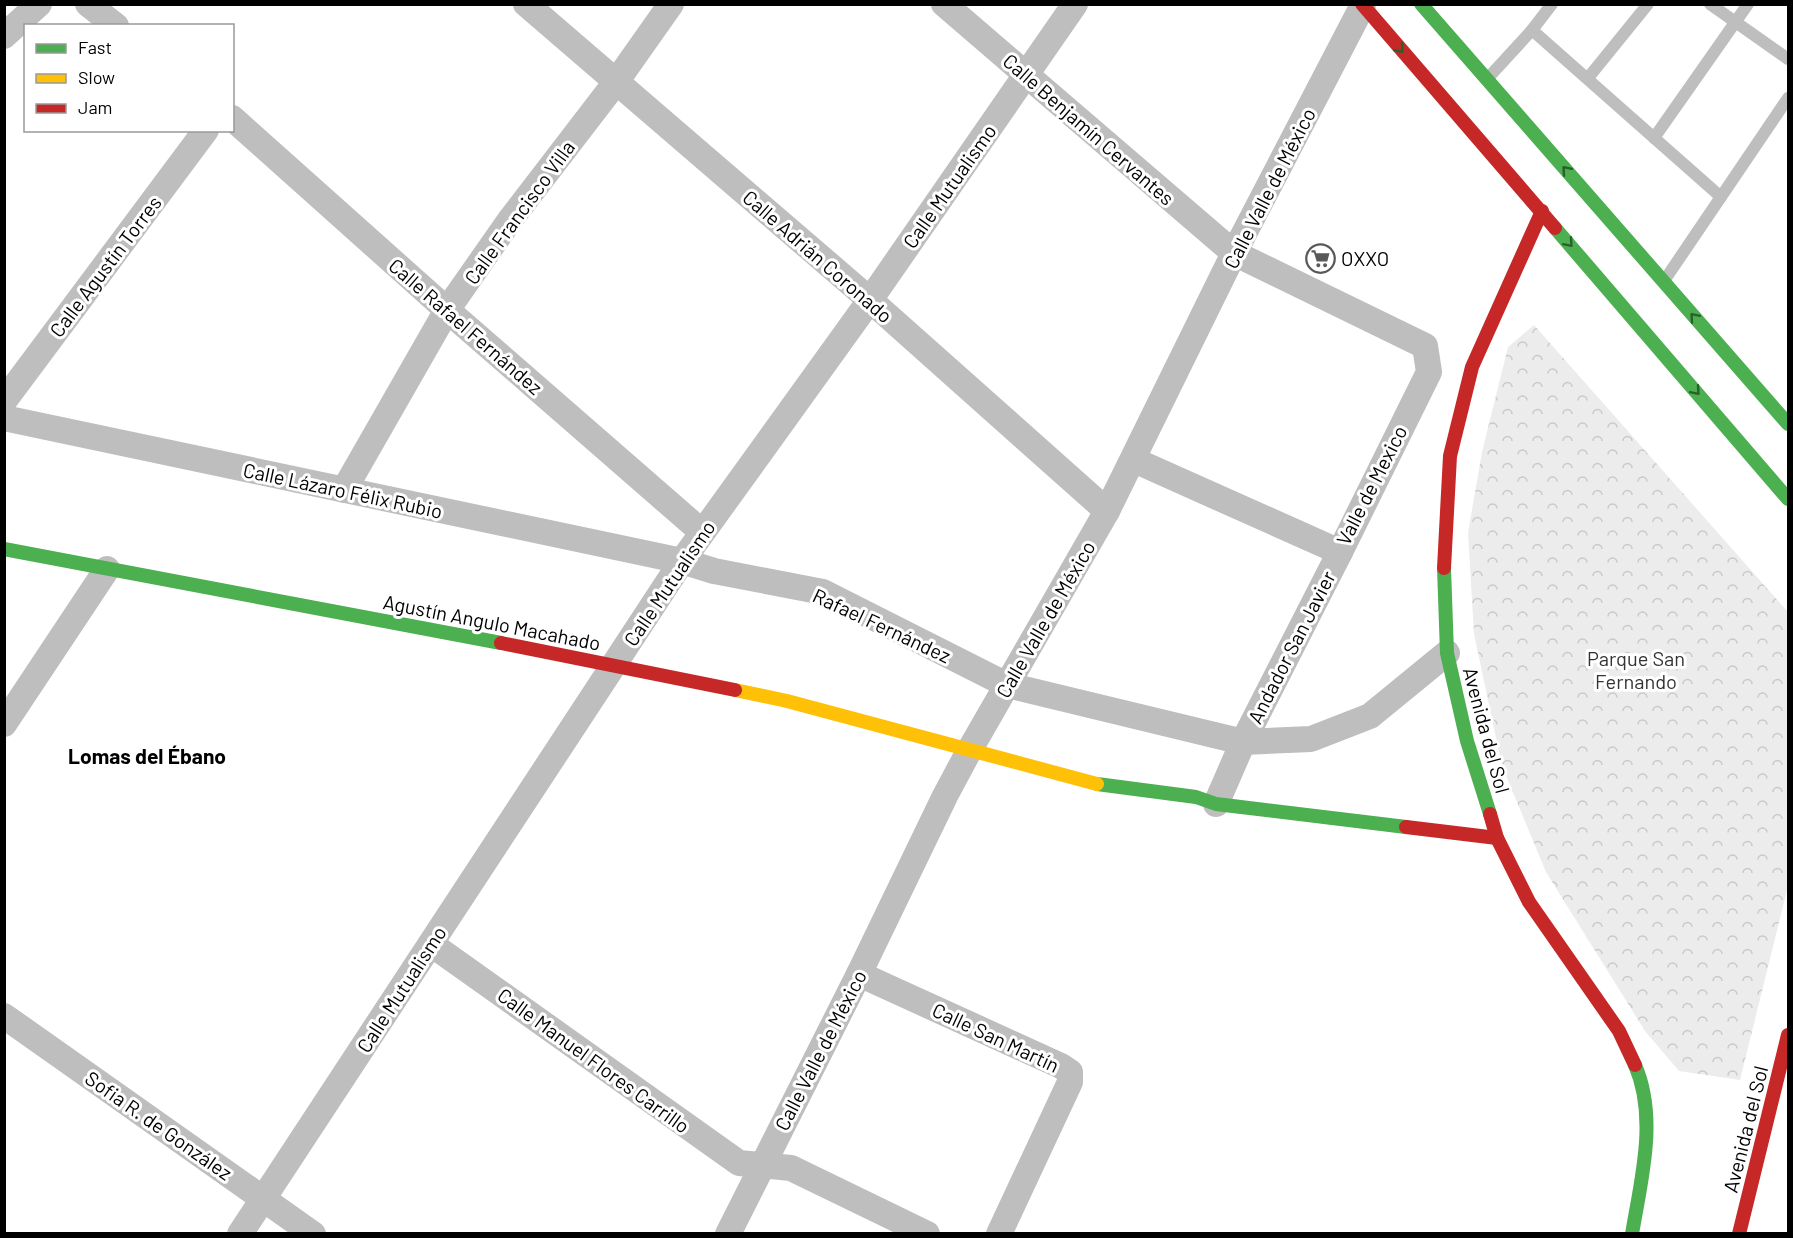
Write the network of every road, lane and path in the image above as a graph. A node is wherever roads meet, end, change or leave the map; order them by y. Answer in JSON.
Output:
{"nodes":[{"id":1,"x":39,"y":4,"type":"edge"},
{"id":2,"x":88,"y":4,"type":"edge"},
{"id":3,"x":526,"y":4,"type":"edge"},
{"id":4,"x":671,"y":4,"type":"edge"},
{"id":5,"x":944,"y":4,"type":"edge"},
{"id":6,"x":1075,"y":4,"type":"edge"},
{"id":7,"x":1421,"y":4,"type":"edge"},
{"id":8,"x":1552,"y":4,"type":"edge"},
{"id":9,"x":1648,"y":4,"type":"edge"},
{"id":10,"x":1710,"y":4,"type":"edge"},
{"id":11,"x":1748,"y":4,"type":"edge"},
{"id":12,"x":1362,"y":5,"type":"edge"},
{"id":13,"x":1737,"y":21,"type":"junction"},
{"id":14,"x":113,"y":24,"type":"edge"},
{"id":15,"x":1532,"y":30,"type":"junction"},
{"id":16,"x":4,"y":36,"type":"edge"},
{"id":17,"x":1788,"y":59,"type":"edge"},
{"id":18,"x":1026,"y":75,"type":"junction"},
{"id":19,"x":1588,"y":78,"type":"junction"},
{"id":20,"x":1488,"y":79,"type":"junction"},
{"id":21,"x":616,"y":82,"type":"junction"},
{"id":22,"x":1788,"y":98,"type":"edge"},
{"id":23,"x":234,"y":120,"type":"edge"},
{"id":24,"x":205,"y":132,"type":"edge"},
{"id":25,"x":1654,"y":138,"type":"junction"},
{"id":26,"x":1721,"y":197,"type":"junction"},
{"id":27,"x":1542,"y":211,"type":"junction"},
{"id":28,"x":1234,"y":253,"type":"junction"},
{"id":29,"x":1664,"y":282,"type":"junction"},
{"id":30,"x":870,"y":300,"type":"junction"},
{"id":31,"x":447,"y":310,"type":"junction"},
{"id":32,"x":1425,"y":346,"type":"joint"},
{"id":33,"x":4,"y":401,"type":"edge"},
{"id":34,"x":4,"y":418,"type":"edge"},
{"id":35,"x":1788,"y":424,"type":"edge"},
{"id":36,"x":1134,"y":460,"type":"junction"},
{"id":37,"x":344,"y":490,"type":"junction"},
{"id":38,"x":1788,"y":499,"type":"edge"},
{"id":39,"x":1107,"y":511,"type":"junction"},
{"id":40,"x":702,"y":532,"type":"junction"},
{"id":41,"x":4,"y":549,"type":"edge"},
{"id":42,"x":1340,"y":552,"type":"junction"},
{"id":43,"x":682,"y":561,"type":"junction"},
{"id":44,"x":107,"y":568,"type":"junction"},
{"id":45,"x":1447,"y":652,"type":"junction"},
{"id":46,"x":615,"y":665,"type":"junction"},
{"id":47,"x":1007,"y":685,"type":"junction"},
{"id":48,"x":4,"y":724,"type":"edge"},
{"id":49,"x":1243,"y":742,"type":"junction"},
{"id":50,"x":969,"y":752,"type":"junction"},
{"id":51,"x":1216,"y":804,"type":"junction"},
{"id":52,"x":1497,"y":838,"type":"junction"},
{"id":53,"x":431,"y":944,"type":"junction"},
{"id":54,"x":859,"y":974,"type":"junction"},
{"id":55,"x":4,"y":1016,"type":"edge"},
{"id":56,"x":1788,"y":1035,"type":"edge"},
{"id":57,"x":761,"y":1165,"type":"junction"},
{"id":58,"x":263,"y":1198,"type":"junction"},
{"id":59,"x":240,"y":1233,"type":"edge"},
{"id":60,"x":313,"y":1233,"type":"edge"},
{"id":61,"x":728,"y":1233,"type":"edge"},
{"id":62,"x":927,"y":1233,"type":"edge"},
{"id":63,"x":999,"y":1233,"type":"edge"},
{"id":64,"x":1632,"y":1233,"type":"edge"},
{"id":65,"x":1739,"y":1233,"type":"edge"}],
"edges":[{"from":1,"to":16,"type":"street"},
{"from":2,"to":14,"type":"street"},
{"from":3,"to":21,"type":"street","name":"Calle Adrián Coronado"},
{"from":4,"to":21,"type":"street","name":"Calle Francisco Villa"},
{"from":5,"to":18,"type":"street","name":"Calle Benjamín Cervantes"},
{"from":6,"to":18,"type":"street","name":"Calle Mutualismo"},
{"from":7,"to":20,"type":"street"},
{"from":8,"to":15,"type":"lane"},
{"from":9,"to":19,"type":"lane"},
{"from":10,"to":13,"type":"lane"},
{"from":11,"to":13,"type":"lane"},
{"from":12,"to":27,"type":"street","one_way":true},
{"from":12,"to":28,"type":"street","name":"Calle Valle de México"},
{"from":13,"to":17,"type":"lane"},
{"from":13,"to":25,"type":"lane"},
{"from":15,"to":19,"type":"lane"},
{"from":15,"to":20,"type":"lane"},
{"from":18,"to":28,"type":"street","name":"Calle Benjamín Cervantes"},
{"from":18,"to":30,"type":"street","name":"Calle Mutualismo"},
{"from":19,"to":25,"type":"lane"},
{"from":29,"to":20,"type":"street","one_way":true},
{"from":21,"to":30,"type":"street","name":"Calle Adrián Coronado"},
{"from":21,"to":31,"type":"street","name":"Calle Francisco Villa"},
{"from":22,"to":26,"type":"lane"},
{"from":23,"to":31,"type":"street","name":"Calle Rafael Fernández"},
{"from":24,"to":33,"type":"street","name":"Calle Agustín Torres"},
{"from":25,"to":26,"type":"lane"},
{"from":26,"to":29,"type":"lane"},
{"from":27,"to":38,"type":"street","one_way":true},
{"from":27,"to":45,"type":"street","name":"Avenida del Sol"},
{"from":28,"to":32,"type":"street","name":"Calle Benjamín Cervantes"},
{"from":28,"to":36,"type":"street","name":"Calle Valle de México"},
{"from":35,"to":29,"type":"street","one_way":true},
{"from":30,"to":39,"type":"street","name":"Calle Adrián Coronado"},
{"from":30,"to":40,"type":"street","name":"Calle Mutualismo"},
{"from":31,"to":37,"type":"street","name":"Calle Francisco Villa"},
{"from":31,"to":40,"type":"street","name":"Calle Rafael Fernández"},
{"from":32,"to":42,"type":"street","name":"Valle de Mexico"},
{"from":34,"to":37,"type":"street","name":"Calle Lázaro Félix Rubio"},
{"from":36,"to":39,"type":"street","name":"Calle Valle de México"},
{"from":36,"to":42,"type":"street","name":"Valle de Mexico"},
{"from":37,"to":43,"type":"street","name":"Calle Lázaro Félix Rubio"},
{"from":39,"to":47,"type":"street","name":"Calle Valle de México"},
{"from":40,"to":43,"type":"street","name":"Calle Mutualismo"},
{"from":41,"to":44,"type":"street","name":"Agustín Angulo Macahado"},
{"from":42,"to":49,"type":"street","name":"Andador San Javier"},
{"from":43,"to":46,"type":"street","name":"Calle Mutualismo"},
{"from":43,"to":47,"type":"street","name":"Rafael Fernández"},
{"from":44,"to":46,"type":"street","name":"Agustín Angulo Macahado"},
{"from":44,"to":48,"type":"street"},
{"from":45,"to":49,"type":"street","name":"Rafael Fernández"},
{"from":45,"to":52,"type":"street","name":"Avenida del Sol"},
{"from":46,"to":50,"type":"street","name":"Agustín Angulo Macahado"},
{"from":46,"to":53,"type":"street","name":"Calle Mutualismo"},
{"from":47,"to":49,"type":"street","name":"Rafael Fernández"},
{"from":47,"to":50,"type":"street","name":"Calle Valle de México"},
{"from":49,"to":51,"type":"street","name":"Andador San Javier"},
{"from":50,"to":51,"type":"street","name":"Agustín Angulo Macahado"},
{"from":50,"to":54,"type":"street","name":"Calle Valle de México"},
{"from":51,"to":52,"type":"street","name":"Agustín Angulo Macahado"},
{"from":52,"to":64,"type":"street","name":"Avenida del Sol"},
{"from":53,"to":57,"type":"street","name":"Calle Manuel Flores Carrillo"},
{"from":53,"to":58,"type":"street","name":"Calle Mutualismo"},
{"from":54,"to":57,"type":"street","name":"Calle Valle de México"},
{"from":54,"to":63,"type":"street","name":"Calle San Martín"},
{"from":55,"to":58,"type":"street","name":"Sofia R. de González"},
{"from":56,"to":65,"type":"street","name":"Avenida del Sol"},
{"from":57,"to":61,"type":"street","name":"Calle Valle de México"},
{"from":57,"to":62,"type":"street","name":"Calle Manuel Flores Carrillo"},
{"from":58,"to":59,"type":"street","name":"Calle Mutualismo"},
{"from":58,"to":60,"type":"street","name":"Sofia R. de González"}]}
